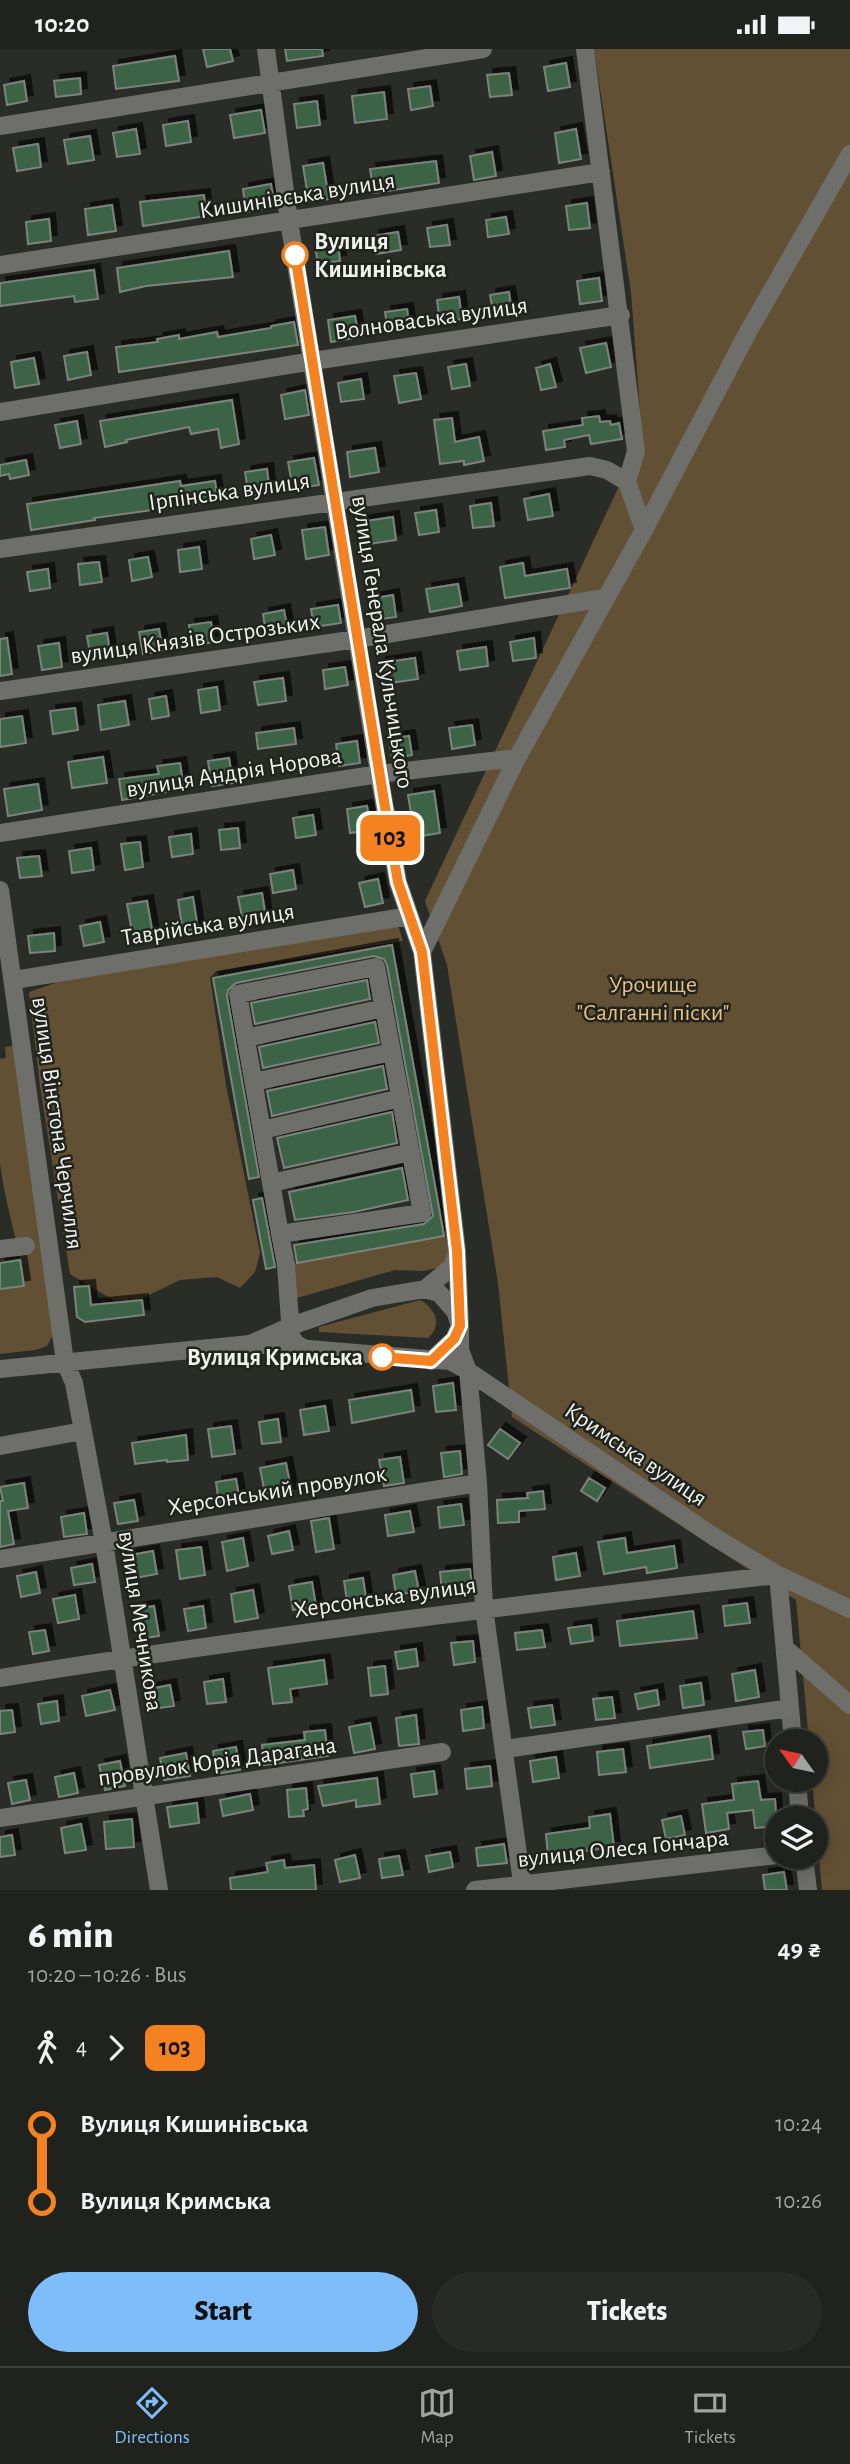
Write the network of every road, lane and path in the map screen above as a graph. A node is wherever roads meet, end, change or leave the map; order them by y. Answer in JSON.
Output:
{"nodes":[{"id":1,"x":266,"y":49,"type":"edge"},
{"id":2,"x":484,"y":49,"type":"edge"},
{"id":3,"x":584,"y":49,"type":"edge"},
{"id":4,"x":272,"y":82,"type":"junction"},
{"id":5,"x":0,"y":126,"type":"edge"},
{"id":6,"x":850,"y":154,"type":"edge"},
{"id":7,"x":601,"y":172,"type":"junction"},
{"id":8,"x":289,"y":221,"type":"junction"},
{"id":9,"x":0,"y":265,"type":"edge"},
{"id":10,"x":621,"y":315,"type":"junction"},
{"id":11,"x":313,"y":361,"type":"junction"},
{"id":12,"x":0,"y":412,"type":"edge"},
{"id":13,"x":627,"y":482,"type":"junction"},
{"id":14,"x":335,"y":501,"type":"junction"},
{"id":15,"x":644,"y":530,"type":"junction"},
{"id":16,"x":0,"y":549,"type":"edge"},
{"id":17,"x":604,"y":598,"type":"junction"},
{"id":18,"x":357,"y":639,"type":"junction"},
{"id":19,"x":0,"y":691,"type":"edge"},
{"id":20,"x":517,"y":758,"type":"junction"},
{"id":21,"x":379,"y":774,"type":"junction"},
{"id":22,"x":0,"y":833,"type":"edge"},
{"id":23,"x":0,"y":890,"type":"edge"},
{"id":24,"x":410,"y":916,"type":"junction"},
{"id":25,"x":4,"y":945,"type":"edge"},
{"id":26,"x":422,"y":952,"type":"junction"},
{"id":27,"x":14,"y":980,"type":"junction"},
{"id":28,"x":384,"y":1009,"type":"junction"},
{"id":29,"x":246,"y":1038,"type":"junction"},
{"id":30,"x":392,"y":1052,"type":"junction"},
{"id":31,"x":254,"y":1083,"type":"junction"},
{"id":32,"x":401,"y":1098,"type":"junction"},
{"id":33,"x":262,"y":1131,"type":"junction"},
{"id":34,"x":411,"y":1152,"type":"junction"},
{"id":35,"x":271,"y":1183,"type":"junction"},
{"id":36,"x":280,"y":1234,"type":"junction"},
{"id":37,"x":26,"y":1246,"type":"dead end"},
{"id":38,"x":0,"y":1249,"type":"edge"},
{"id":39,"x":457,"y":1251,"type":"junction"},
{"id":40,"x":425,"y":1289,"type":"junction"},
{"id":41,"x":291,"y":1326,"type":"junction"},
{"id":42,"x":460,"y":1326,"type":"junction"},
{"id":43,"x":250,"y":1344,"type":"junction"},
{"id":44,"x":309,"y":1351,"type":"junction"},
{"id":45,"x":431,"y":1361,"type":"junction"},
{"id":46,"x":65,"y":1362,"type":"junction"},
{"id":47,"x":0,"y":1369,"type":"edge"},
{"id":48,"x":468,"y":1371,"type":"junction"},
{"id":49,"x":83,"y":1431,"type":"junction"},
{"id":50,"x":0,"y":1447,"type":"edge"},
{"id":51,"x":478,"y":1483,"type":"junction"},
{"id":52,"x":104,"y":1543,"type":"junction"},
{"id":53,"x":0,"y":1559,"type":"edge"},
{"id":54,"x":778,"y":1575,"type":"junction"},
{"id":55,"x":484,"y":1608,"type":"junction"},
{"id":56,"x":850,"y":1609,"type":"edge"},
{"id":57,"x":785,"y":1648,"type":"junction"},
{"id":58,"x":122,"y":1658,"type":"junction"},
{"id":59,"x":0,"y":1678,"type":"edge"},
{"id":60,"x":850,"y":1705,"type":"edge"},
{"id":61,"x":790,"y":1708,"type":"junction"},
{"id":62,"x":792,"y":1729,"type":"edge"},
{"id":63,"x":505,"y":1749,"type":"junction"},
{"id":64,"x":442,"y":1752,"type":"dead end"},
{"id":65,"x":145,"y":1796,"type":"junction"},
{"id":66,"x":0,"y":1818,"type":"edge"},
{"id":67,"x":765,"y":1857,"type":"edge"},
{"id":68,"x":805,"y":1869,"type":"edge"},
{"id":69,"x":522,"y":1887,"type":"edge"},
{"id":70,"x":159,"y":1890,"type":"edge"},
{"id":71,"x":475,"y":1890,"type":"edge"},
{"id":72,"x":808,"y":1890,"type":"edge"}],
"edges":[{"from":1,"to":4,"type":"street","name":"вулиця Генерала Кульчицького"},
{"from":2,"to":4,"type":"street"},
{"from":3,"to":7,"type":"street"},
{"from":4,"to":5,"type":"street"},
{"from":4,"to":8,"type":"street","name":"вулиця Генерала Кульчицького"},
{"from":6,"to":15,"type":"street"},
{"from":7,"to":8,"type":"street","name":"Кишинівська вулиця"},
{"from":7,"to":10,"type":"street"},
{"from":8,"to":9,"type":"street","name":"Кишинівська вулиця"},
{"from":8,"to":11,"type":"street","name":"вулиця Генерала Кульчицького"},
{"from":10,"to":11,"type":"street","name":"Волноваська вулиця"},
{"from":10,"to":13,"type":"street"},
{"from":11,"to":12,"type":"street","name":"Волноваська вулиця"},
{"from":11,"to":14,"type":"street","name":"вулиця Генерала Кульчицького"},
{"from":13,"to":14,"type":"street","name":"Ірпінська вулиця"},
{"from":13,"to":15,"type":"street"},
{"from":14,"to":16,"type":"street","name":"Ірпінська вулиця"},
{"from":14,"to":18,"type":"street","name":"вулиця Генерала Кульчицького"},
{"from":15,"to":17,"type":"street"},
{"from":17,"to":18,"type":"street","name":"вулиця Князів Острозьких"},
{"from":17,"to":20,"type":"street"},
{"from":18,"to":19,"type":"street","name":"вулиця Князів Острозьких"},
{"from":18,"to":21,"type":"street","name":"вулиця Генерала Кульчицького"},
{"from":20,"to":21,"type":"street","name":"вулиця Андрія Норова"},
{"from":20,"to":26,"type":"street"},
{"from":21,"to":22,"type":"street","name":"вулиця Андрія Норова"},
{"from":21,"to":24,"type":"street","name":"вулиця Генерала Кульчицького"},
{"from":23,"to":25,"type":"street","name":"вулиця Вінстона Черчилля"},
{"from":24,"to":26,"type":"street","name":"вулиця Генерала Кульчицького"},
{"from":24,"to":27,"type":"street","name":"Таврійська вулиця"},
{"from":25,"to":27,"type":"street","name":"вулиця Вінстона Черчилля"},
{"from":26,"to":39,"type":"street","name":"вулиця Генерала Кульчицького"},
{"from":27,"to":46,"type":"street","name":"вулиця Вінстона Черчилля"},
{"from":28,"to":29,"type":"street"},
{"from":28,"to":29,"type":"street"},
{"from":28,"to":30,"type":"street"},
{"from":29,"to":31,"type":"street"},
{"from":30,"to":31,"type":"street"},
{"from":30,"to":32,"type":"street"},
{"from":31,"to":33,"type":"street"},
{"from":32,"to":33,"type":"street"},
{"from":32,"to":34,"type":"street"},
{"from":33,"to":35,"type":"street"},
{"from":34,"to":35,"type":"street"},
{"from":34,"to":36,"type":"street"},
{"from":35,"to":36,"type":"street"},
{"from":36,"to":41,"type":"street"},
{"from":37,"to":38,"type":"street"},
{"from":39,"to":40,"type":"street","name":"Кримська вулиця"},
{"from":39,"to":42,"type":"street","name":"вулиця Генерала Кульчицького"},
{"from":40,"to":41,"type":"street","name":"Кримська вулиця"},
{"from":40,"to":42,"type":"street"},
{"from":41,"to":43,"type":"street","name":"Кримська вулиця"},
{"from":41,"to":44,"type":"street"},
{"from":42,"to":45,"type":"street"},
{"from":42,"to":48,"type":"street"},
{"from":43,"to":44,"type":"street","name":"Кримська вулиця"},
{"from":43,"to":46,"type":"street","name":"Кримська вулиця"},
{"from":44,"to":45,"type":"street","name":"Кримська вулиця"},
{"from":45,"to":48,"type":"street","name":"Кримська вулиця"},
{"from":46,"to":47,"type":"street","name":"Кримська вулиця"},
{"from":46,"to":49,"type":"street","name":"вулиця Мечникова"},
{"from":48,"to":51,"type":"street"},
{"from":48,"to":54,"type":"street","name":"Кримська вулиця"},
{"from":49,"to":50,"type":"street"},
{"from":49,"to":52,"type":"street","name":"вулиця Мечникова"},
{"from":51,"to":52,"type":"street","name":"Херсонський провулок"},
{"from":51,"to":55,"type":"street"},
{"from":52,"to":53,"type":"street","name":"Херсонський провулок"},
{"from":52,"to":58,"type":"street","name":"вулиця Мечникова"},
{"from":54,"to":55,"type":"street","name":"Херсонська вулиця"},
{"from":54,"to":56,"type":"street","name":"Кримська вулиця"},
{"from":54,"to":57,"type":"street"},
{"from":55,"to":58,"type":"street","name":"Херсонська вулиця"},
{"from":55,"to":63,"type":"street"},
{"from":57,"to":60,"type":"street"},
{"from":57,"to":61,"type":"street"},
{"from":58,"to":59,"type":"street","name":"Херсонська вулиця"},
{"from":58,"to":65,"type":"street","name":"вулиця Мечникова"},
{"from":61,"to":62,"type":"street"},
{"from":61,"to":63,"type":"street"},
{"from":63,"to":69,"type":"street"},
{"from":64,"to":65,"type":"street","name":"провулок Юрія Дарагана"},
{"from":65,"to":66,"type":"street","name":"провулок Юрія Дарагана"},
{"from":65,"to":70,"type":"street","name":"вулиця Мечникова"},
{"from":67,"to":69,"type":"street","name":"вулиця Олеся Гончара"},
{"from":68,"to":72,"type":"street"},
{"from":69,"to":71,"type":"street","name":"вулиця Олеся Гончара"}]}
